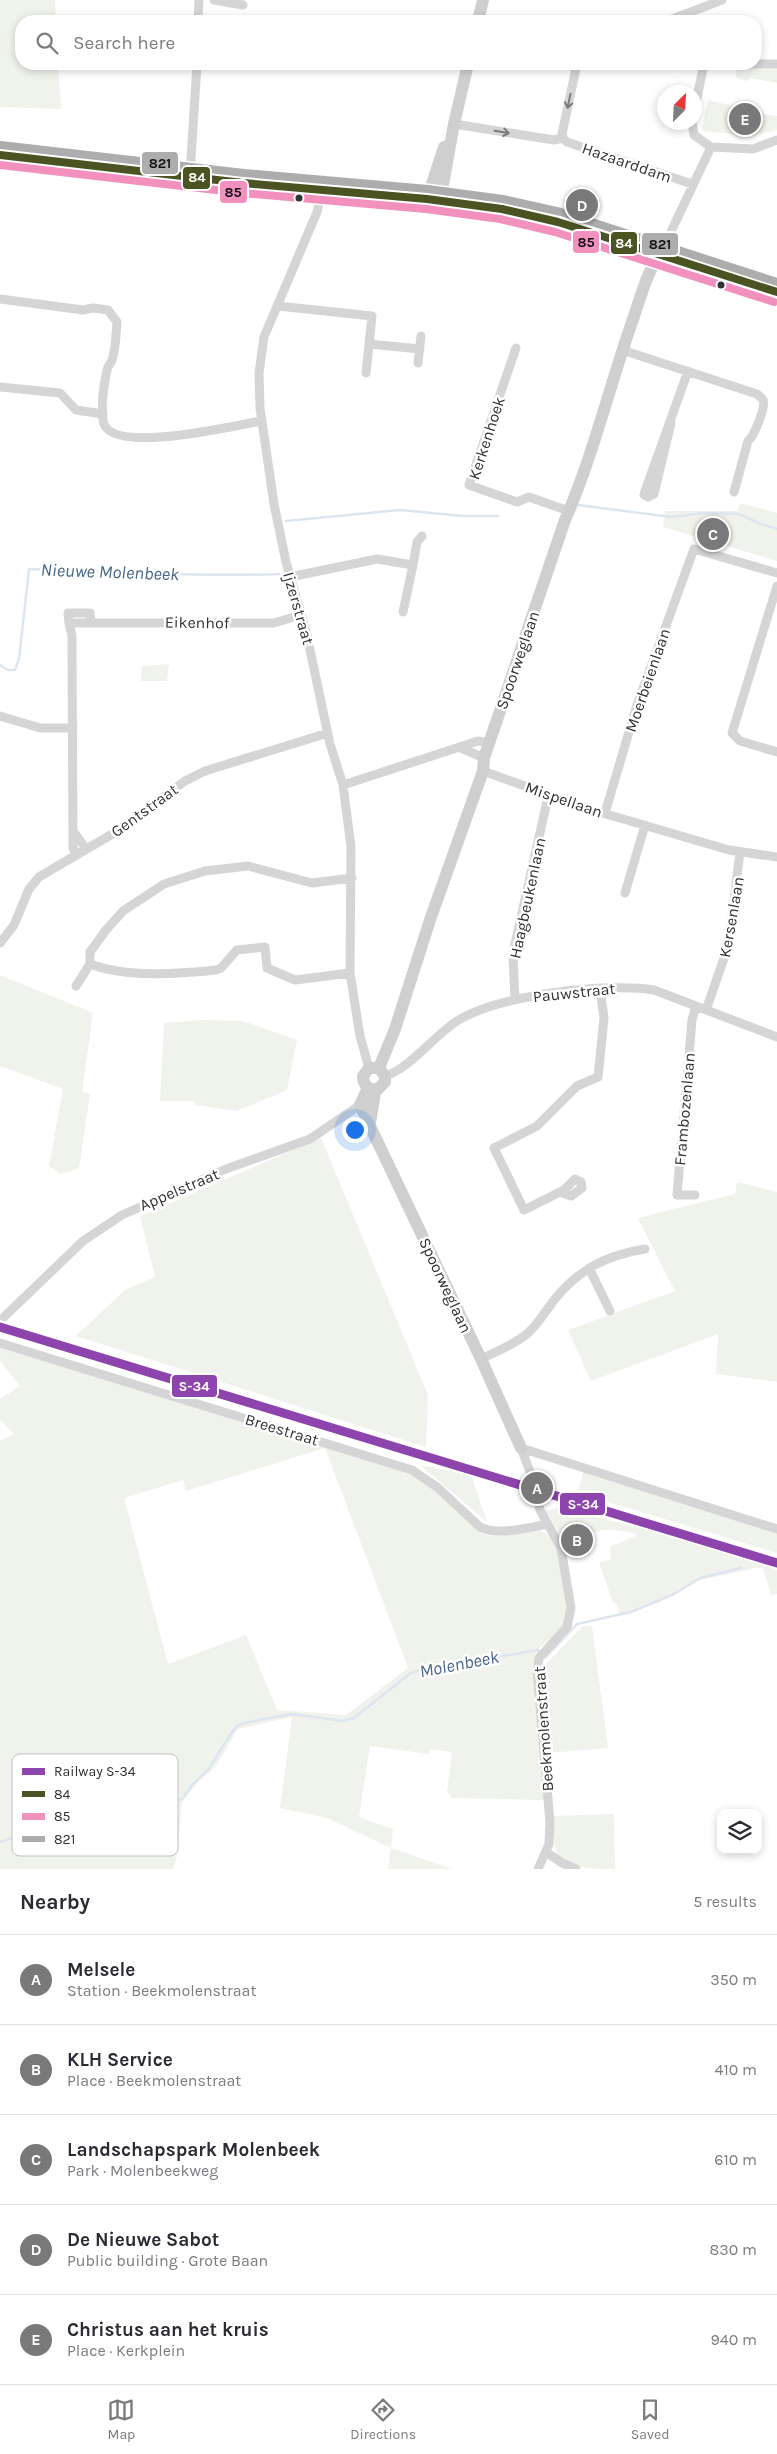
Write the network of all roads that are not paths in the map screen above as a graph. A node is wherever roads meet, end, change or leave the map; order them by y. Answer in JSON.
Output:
{"nodes":[{"id":1,"x":199,"y":0,"type":"edge"},
{"id":2,"x":214,"y":0,"type":"edge"},
{"id":3,"x":483,"y":0,"type":"edge"},
{"id":4,"x":695,"y":0,"type":"edge"},
{"id":5,"x":722,"y":0,"type":"edge"},
{"id":6,"x":243,"y":5,"type":"dead end"},
{"id":7,"x":692,"y":11,"type":"junction"},
{"id":8,"x":198,"y":15,"type":"edge"},
{"id":9,"x":479,"y":15,"type":"edge"},
{"id":10,"x":682,"y":15,"type":"edge"},
{"id":11,"x":762,"y":64,"type":"edge"},
{"id":12,"x":777,"y":64,"type":"edge"},
{"id":13,"x":197,"y":70,"type":"edge"},
{"id":14,"x":467,"y":70,"type":"edge"},
{"id":15,"x":576,"y":70,"type":"edge"},
{"id":16,"x":703,"y":70,"type":"edge"},
{"id":17,"x":700,"y":85,"type":"edge"},
{"id":18,"x":454,"y":124,"type":"junction"},
{"id":19,"x":693,"y":130,"type":"edge"},
{"id":20,"x":563,"y":138,"type":"junction"},
{"id":21,"x":777,"y":140,"type":"edge"},
{"id":22,"x":711,"y":147,"type":"junction"},
{"id":23,"x":0,"y":155,"type":"edge"},
{"id":24,"x":190,"y":175,"type":"junction"},
{"id":25,"x":692,"y":184,"type":"junction"},
{"id":26,"x":322,"y":190,"type":"junction"},
{"id":27,"x":434,"y":200,"type":"junction"},
{"id":28,"x":660,"y":255,"type":"junction"},
{"id":29,"x":777,"y":292,"type":"edge"},
{"id":30,"x":0,"y":300,"type":"edge"},
{"id":31,"x":278,"y":306,"type":"junction"},
{"id":32,"x":421,"y":336,"type":"dead end"},
{"id":33,"x":369,"y":344,"type":"junction"},
{"id":34,"x":516,"y":348,"type":"dead end"},
{"id":35,"x":420,"y":349,"type":"junction"},
{"id":36,"x":622,"y":350,"type":"junction"},
{"id":37,"x":418,"y":363,"type":"dead end"},
{"id":38,"x":688,"y":371,"type":"junction"},
{"id":39,"x":366,"y":373,"type":"dead end"},
{"id":40,"x":0,"y":387,"type":"edge"},
{"id":41,"x":103,"y":414,"type":"junction"},
{"id":42,"x":261,"y":421,"type":"junction"},
{"id":43,"x":671,"y":423,"type":"junction"},
{"id":44,"x":734,"y":492,"type":"dead end"},
{"id":45,"x":569,"y":511,"type":"junction"},
{"id":46,"x":422,"y":536,"type":"dead end"},
{"id":47,"x":413,"y":565,"type":"junction"},
{"id":48,"x":777,"y":572,"type":"edge"},
{"id":49,"x":290,"y":577,"type":"junction"},
{"id":50,"x":777,"y":586,"type":"edge"},
{"id":51,"x":404,"y":612,"type":"dead end"},
{"id":52,"x":302,"y":615,"type":"junction"},
{"id":53,"x":0,"y":716,"type":"edge"},
{"id":54,"x":73,"y":728,"type":"junction"},
{"id":55,"x":328,"y":733,"type":"junction"},
{"id":56,"x":489,"y":743,"type":"junction"},
{"id":57,"x":461,"y":748,"type":"junction"},
{"id":58,"x":777,"y":752,"type":"edge"},
{"id":59,"x":484,"y":758,"type":"junction"},
{"id":60,"x":483,"y":771,"type":"junction"},
{"id":61,"x":343,"y":785,"type":"junction"},
{"id":62,"x":548,"y":797,"type":"junction"},
{"id":63,"x":605,"y":813,"type":"junction"},
{"id":64,"x":645,"y":825,"type":"junction"},
{"id":65,"x":74,"y":832,"type":"junction"},
{"id":66,"x":86,"y":849,"type":"junction"},
{"id":67,"x":740,"y":852,"type":"junction"},
{"id":68,"x":76,"y":854,"type":"junction"},
{"id":69,"x":777,"y":857,"type":"edge"},
{"id":70,"x":352,"y":878,"type":"junction"},
{"id":71,"x":625,"y":893,"type":"dead end"},
{"id":72,"x":0,"y":943,"type":"edge"},
{"id":73,"x":90,"y":964,"type":"junction"},
{"id":74,"x":350,"y":973,"type":"junction"},
{"id":75,"x":76,"y":986,"type":"dead end"},
{"id":76,"x":600,"y":988,"type":"junction"},
{"id":77,"x":515,"y":1000,"type":"junction"},
{"id":78,"x":696,"y":1006,"type":"junction"},
{"id":79,"x":706,"y":1010,"type":"junction"},
{"id":80,"x":777,"y":1037,"type":"edge"},
{"id":81,"x":378,"y":1071,"type":"junction"},
{"id":82,"x":372,"y":1088,"type":"junction"},
{"id":83,"x":360,"y":1105,"type":"junction"},
{"id":84,"x":370,"y":1122,"type":"junction"},
{"id":85,"x":560,"y":1192,"type":"dead end"},
{"id":86,"x":695,"y":1195,"type":"dead end"},
{"id":87,"x":645,"y":1249,"type":"dead end"},
{"id":88,"x":589,"y":1268,"type":"junction"},
{"id":89,"x":610,"y":1311,"type":"dead end"},
{"id":90,"x":4,"y":1317,"type":"dead end"},
{"id":91,"x":0,"y":1343,"type":"edge"},
{"id":92,"x":481,"y":1358,"type":"junction"},
{"id":93,"x":521,"y":1448,"type":"junction"},
{"id":94,"x":534,"y":1485,"type":"joint"},
{"id":95,"x":548,"y":1524,"type":"junction"},
{"id":96,"x":777,"y":1529,"type":"edge"},
{"id":97,"x":546,"y":1852,"type":"junction"},
{"id":98,"x":538,"y":1869,"type":"edge"},
{"id":99,"x":576,"y":1869,"type":"edge"}],
"edges":[{"from":1,"to":8,"type":"street"},
{"from":2,"to":6,"type":"street"},
{"from":3,"to":9,"type":"street"},
{"from":4,"to":7,"type":"street"},
{"from":5,"to":7,"type":"street"},
{"from":7,"to":10,"type":"street"},
{"from":11,"to":12,"type":"street"},
{"from":13,"to":24,"type":"street"},
{"from":14,"to":18,"type":"street"},
{"from":15,"to":20,"type":"street","name":"Hazaarddam","one_way":true},
{"from":16,"to":17,"type":"street"},
{"from":18,"to":20,"type":"street","name":"Hazaarddam","one_way":true},
{"from":18,"to":27,"type":"street"},
{"from":19,"to":22,"type":"street"},
{"from":20,"to":25,"type":"street","name":"Hazaarddam"},
{"from":21,"to":22,"type":"street"},
{"from":22,"to":25,"type":"street"},
{"from":23,"to":24,"type":"main road"},
{"from":24,"to":26,"type":"main road"},
{"from":25,"to":28,"type":"street"},
{"from":26,"to":27,"type":"main road"},
{"from":26,"to":31,"type":"street","name":"Ijzerstraat"},
{"from":27,"to":28,"type":"main road"},
{"from":28,"to":29,"type":"main road"},
{"from":28,"to":36,"type":"street","name":"Spoorweglaan"},
{"from":30,"to":41,"type":"street"},
{"from":31,"to":33,"type":"street"},
{"from":31,"to":42,"type":"street","name":"Ijzerstraat"},
{"from":32,"to":35,"type":"street"},
{"from":33,"to":35,"type":"street"},
{"from":33,"to":39,"type":"street"},
{"from":34,"to":45,"type":"street","name":"Kerkenhoek"},
{"from":35,"to":37,"type":"street"},
{"from":36,"to":38,"type":"street"},
{"from":36,"to":45,"type":"street","name":"Spoorweglaan"},
{"from":38,"to":43,"type":"street"},
{"from":38,"to":44,"type":"street"},
{"from":40,"to":41,"type":"street"},
{"from":41,"to":42,"type":"street"},
{"from":42,"to":49,"type":"street","name":"Ijzerstraat"},
{"from":43,"to":43,"type":"street"},
{"from":45,"to":56,"type":"street","name":"Spoorweglaan"},
{"from":46,"to":47,"type":"street"},
{"from":47,"to":49,"type":"street"},
{"from":47,"to":51,"type":"street"},
{"from":48,"to":63,"type":"street","name":"Moerbeienlaan"},
{"from":49,"to":52,"type":"street","name":"Ijzerstraat"},
{"from":50,"to":58,"type":"street"},
{"from":52,"to":54,"type":"street","name":"Eikenhof"},
{"from":52,"to":55,"type":"street","name":"Ijzerstraat"},
{"from":53,"to":54,"type":"street"},
{"from":54,"to":65,"type":"street","name":"Eikenhof"},
{"from":55,"to":61,"type":"street","name":"Ijzerstraat"},
{"from":55,"to":66,"type":"street","name":"Gentstraat"},
{"from":56,"to":57,"type":"street"},
{"from":56,"to":59,"type":"street","name":"Spoorweglaan"},
{"from":57,"to":59,"type":"street"},
{"from":57,"to":61,"type":"street"},
{"from":59,"to":60,"type":"street","name":"Spoorweglaan"},
{"from":60,"to":62,"type":"street","name":"Mispellaan"},
{"from":60,"to":81,"type":"street","name":"Spoorweglaan"},
{"from":61,"to":70,"type":"street","name":"Ijzerstraat"},
{"from":62,"to":63,"type":"street","name":"Mispellaan"},
{"from":62,"to":77,"type":"street","name":"Haagbeukenlaan"},
{"from":63,"to":64,"type":"street","name":"Mispellaan"},
{"from":64,"to":67,"type":"street","name":"Mispellaan"},
{"from":64,"to":71,"type":"street"},
{"from":65,"to":66,"type":"street"},
{"from":65,"to":68,"type":"street","name":"Eikenhof"},
{"from":66,"to":68,"type":"street","name":"Gentstraat"},
{"from":67,"to":69,"type":"street","name":"Mispellaan"},
{"from":67,"to":79,"type":"street","name":"Kersenlaan"},
{"from":68,"to":72,"type":"street","name":"Gentstraat"},
{"from":70,"to":73,"type":"street"},
{"from":70,"to":74,"type":"street","name":"Ijzerstraat"},
{"from":73,"to":74,"type":"street"},
{"from":73,"to":75,"type":"street"},
{"from":74,"to":81,"type":"street","name":"Ijzerstraat"},
{"from":76,"to":77,"type":"street","name":"Pauwstraat"},
{"from":76,"to":78,"type":"street","name":"Pauwstraat"},
{"from":76,"to":85,"type":"street"},
{"from":77,"to":81,"type":"street","name":"Pauwstraat"},
{"from":78,"to":79,"type":"street","name":"Pauwstraat"},
{"from":78,"to":86,"type":"street","name":"Frambozenlaan"},
{"from":79,"to":80,"type":"street","name":"Pauwstraat"},
{"from":81,"to":82,"type":"street","name":"Spoorweglaan"},
{"from":81,"to":82,"type":"street","name":"Spoorweglaan"},
{"from":82,"to":83,"type":"street"},
{"from":82,"to":84,"type":"street","name":"Spoorweglaan"},
{"from":83,"to":84,"type":"street","name":"Spoorweglaan"},
{"from":83,"to":90,"type":"street","name":"Appelstraat"},
{"from":84,"to":92,"type":"street","name":"Spoorweglaan"},
{"from":87,"to":88,"type":"street"},
{"from":88,"to":89,"type":"street"},
{"from":88,"to":92,"type":"street"},
{"from":91,"to":95,"type":"street","name":"Breestraat"},
{"from":92,"to":93,"type":"street","name":"Spoorweglaan"},
{"from":93,"to":94,"type":"street","name":"Spoorweglaan"},
{"from":93,"to":96,"type":"street"},
{"from":94,"to":95,"type":"street","name":"Beekmolenstraat"},
{"from":95,"to":97,"type":"street","name":"Beekmolenstraat"},
{"from":97,"to":98,"type":"street","name":"Beekmolenstraat"},
{"from":97,"to":99,"type":"street"}]}
